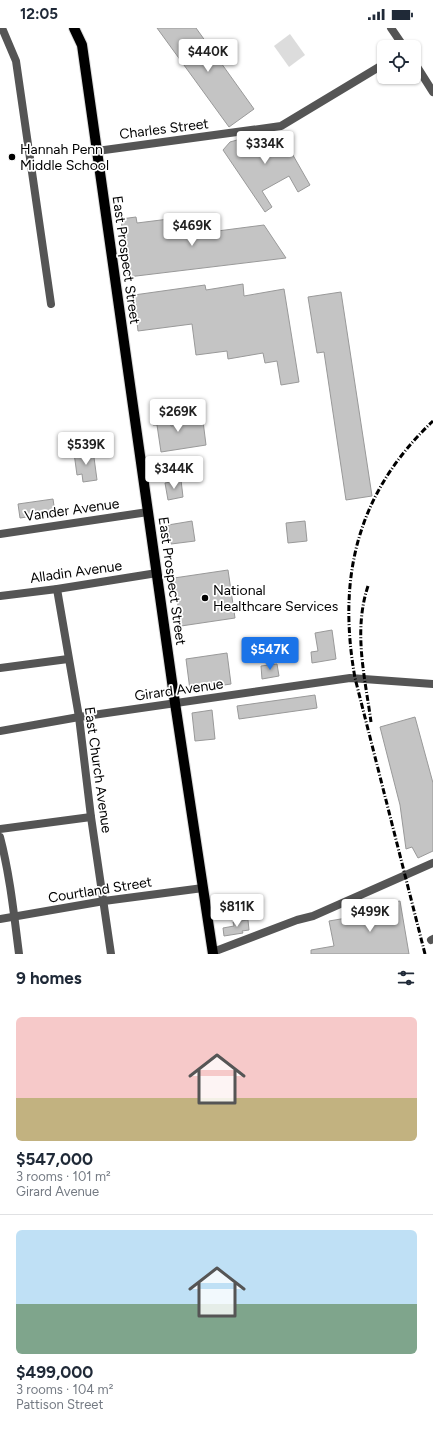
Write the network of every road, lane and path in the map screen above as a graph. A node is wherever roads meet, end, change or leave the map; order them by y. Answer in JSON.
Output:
{"nodes":[{"id":1,"x":2,"y":28,"type":"edge"},
{"id":2,"x":74,"y":28,"type":"edge"},
{"id":3,"x":390,"y":28,"type":"edge"},
{"id":4,"x":399,"y":40,"type":"edge"},
{"id":5,"x":377,"y":68,"type":"edge"},
{"id":6,"x":421,"y":73,"type":"edge"},
{"id":7,"x":433,"y":92,"type":"edge"},
{"id":8,"x":97,"y":151,"type":"junction"},
{"id":9,"x":51,"y":304,"type":"dead end"},
{"id":10,"x":148,"y":512,"type":"junction"},
{"id":11,"x":0,"y":534,"type":"edge"},
{"id":12,"x":156,"y":573,"type":"junction"},
{"id":13,"x":57,"y":589,"type":"junction"},
{"id":14,"x":0,"y":596,"type":"edge"},
{"id":15,"x":68,"y":659,"type":"junction"},
{"id":16,"x":0,"y":668,"type":"edge"},
{"id":17,"x":433,"y":684,"type":"edge"},
{"id":18,"x":175,"y":703,"type":"junction"},
{"id":19,"x":79,"y":718,"type":"junction"},
{"id":20,"x":0,"y":731,"type":"edge"},
{"id":21,"x":91,"y":817,"type":"junction"},
{"id":22,"x":0,"y":829,"type":"edge"},
{"id":23,"x":0,"y":837,"type":"edge"},
{"id":24,"x":2,"y":852,"type":"edge"},
{"id":25,"x":433,"y":863,"type":"edge"},
{"id":26,"x":203,"y":888,"type":"junction"},
{"id":27,"x":104,"y":901,"type":"junction"},
{"id":28,"x":14,"y":917,"type":"junction"},
{"id":29,"x":0,"y":919,"type":"edge"},
{"id":30,"x":213,"y":953,"type":"edge"},
{"id":31,"x":19,"y":954,"type":"edge"},
{"id":32,"x":111,"y":954,"type":"edge"}],
"edges":[{"from":1,"to":9,"type":"street"},
{"from":2,"to":8,"type":"main road","name":"East Prospect Street"},
{"from":3,"to":4,"type":"street"},
{"from":5,"to":8,"type":"street","name":"Charles Street"},
{"from":6,"to":7,"type":"street"},
{"from":8,"to":10,"type":"main road","name":"East Prospect Street"},
{"from":10,"to":11,"type":"street","name":"Vander Avenue"},
{"from":10,"to":12,"type":"main road","name":"East Prospect Street"},
{"from":12,"to":13,"type":"street","name":"Alladin Avenue"},
{"from":12,"to":18,"type":"main road","name":"East Prospect Street"},
{"from":13,"to":14,"type":"street","name":"Alladin Avenue"},
{"from":13,"to":15,"type":"street","name":"East Church Avenue"},
{"from":15,"to":16,"type":"street"},
{"from":15,"to":19,"type":"street","name":"East Church Avenue"},
{"from":17,"to":18,"type":"street","name":"Girard Avenue"},
{"from":18,"to":19,"type":"street","name":"Girard Avenue"},
{"from":18,"to":26,"type":"main road","name":"East Prospect Street"},
{"from":19,"to":20,"type":"street","name":"Girard Avenue"},
{"from":19,"to":21,"type":"street","name":"East Church Avenue"},
{"from":21,"to":22,"type":"street"},
{"from":21,"to":27,"type":"street","name":"East Church Avenue"},
{"from":23,"to":24,"type":"street"},
{"from":24,"to":28,"type":"street"},
{"from":25,"to":30,"type":"street"},
{"from":26,"to":27,"type":"street","name":"Courtland Street"},
{"from":26,"to":30,"type":"main road","name":"East Prospect Street"},
{"from":27,"to":28,"type":"street","name":"Courtland Street"},
{"from":27,"to":32,"type":"street","name":"East Church Avenue"},
{"from":28,"to":29,"type":"street","name":"Courtland Street"},
{"from":28,"to":31,"type":"street"}]}
